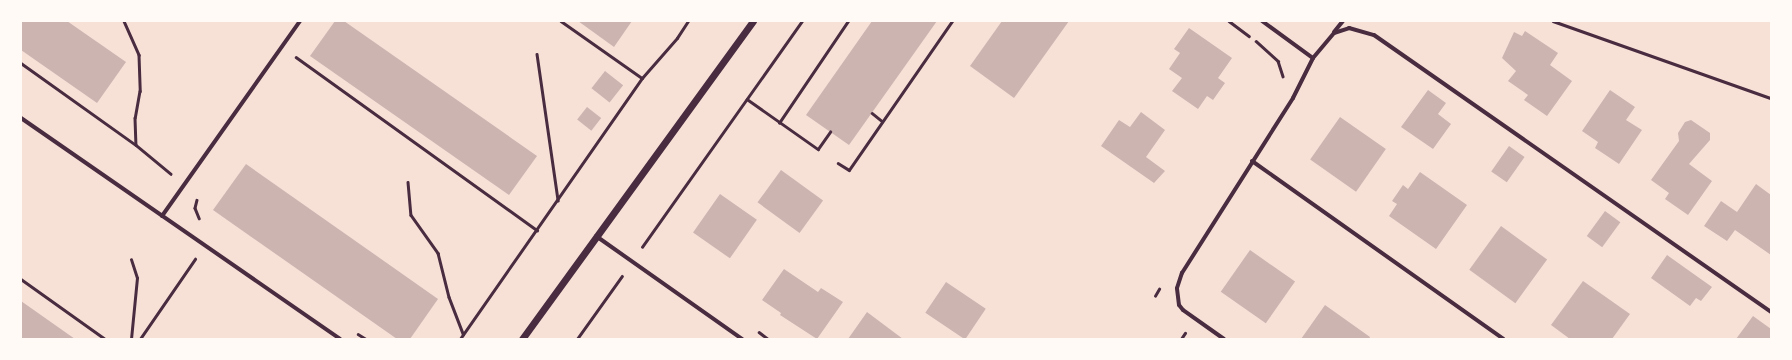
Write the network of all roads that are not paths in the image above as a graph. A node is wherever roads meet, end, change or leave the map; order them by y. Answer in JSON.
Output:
{"nodes":[{"id":1,"x":300,"y":21,"type":"edge"},
{"id":2,"x":753,"y":21,"type":"edge"},
{"id":3,"x":1262,"y":21,"type":"edge"},
{"id":4,"x":1343,"y":21,"type":"edge"},
{"id":5,"x":1334,"y":33,"type":"junction"},
{"id":6,"x":1313,"y":58,"type":"junction"},
{"id":7,"x":21,"y":118,"type":"edge"},
{"id":8,"x":1252,"y":161,"type":"junction"},
{"id":9,"x":162,"y":216,"type":"junction"},
{"id":10,"x":596,"y":236,"type":"junction"},
{"id":11,"x":1771,"y":312,"type":"edge"},
{"id":12,"x":340,"y":339,"type":"edge"},
{"id":13,"x":522,"y":339,"type":"edge"},
{"id":14,"x":742,"y":339,"type":"edge"},
{"id":15,"x":1224,"y":339,"type":"edge"},
{"id":16,"x":1504,"y":339,"type":"edge"}],
"edges":[{"from":1,"to":9,"type":"street"},
{"from":2,"to":10,"type":"street"},
{"from":3,"to":6,"type":"street"},
{"from":4,"to":5,"type":"street"},
{"from":5,"to":6,"type":"street"},
{"from":5,"to":11,"type":"street"},
{"from":6,"to":8,"type":"street"},
{"from":7,"to":9,"type":"street"},
{"from":8,"to":15,"type":"street"},
{"from":8,"to":16,"type":"street"},
{"from":9,"to":12,"type":"street"},
{"from":10,"to":13,"type":"street"},
{"from":10,"to":14,"type":"street"}]}
